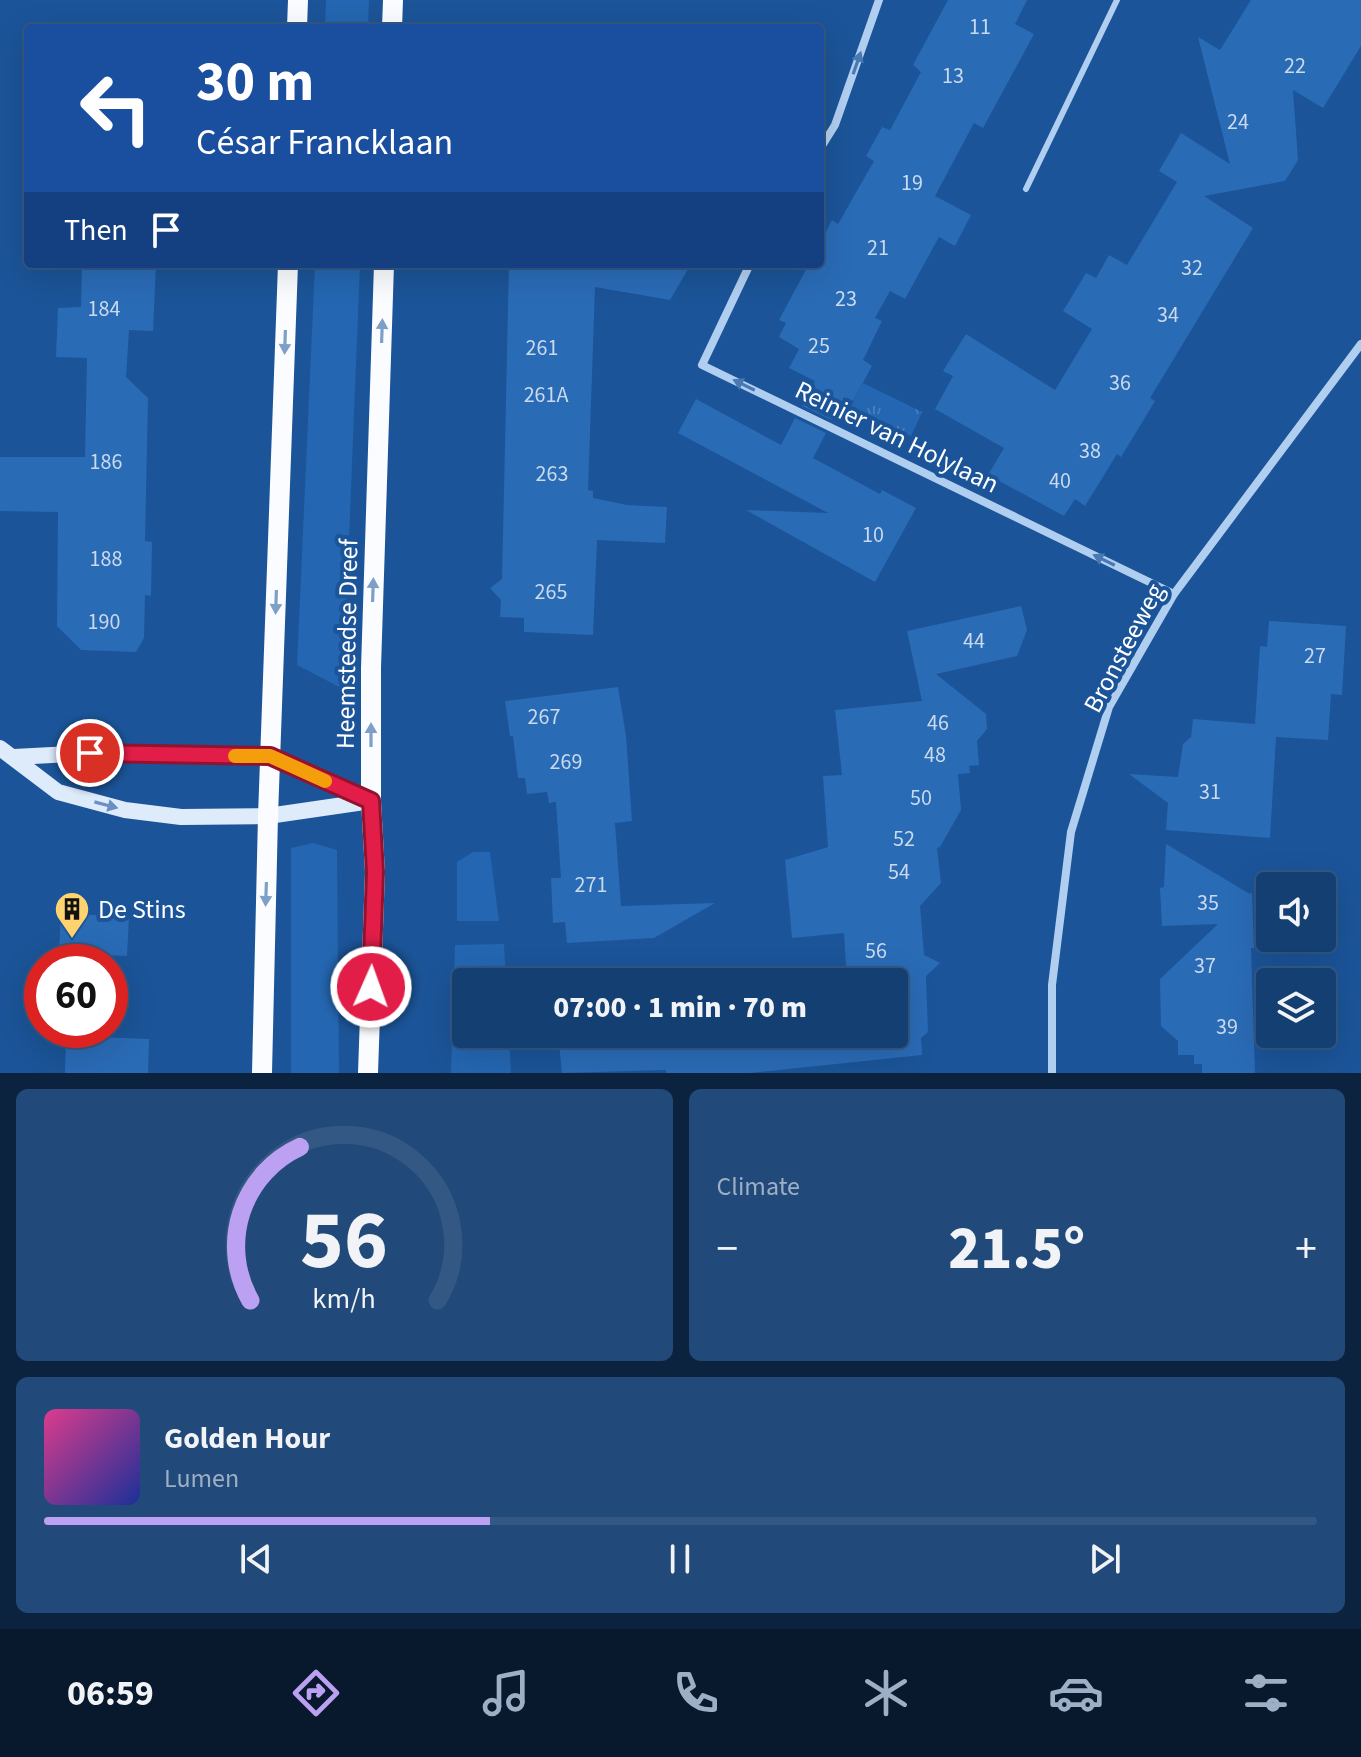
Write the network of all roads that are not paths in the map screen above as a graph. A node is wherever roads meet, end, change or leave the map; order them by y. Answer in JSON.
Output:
{"nodes":[{"id":1,"x":298,"y":0,"type":"edge"},
{"id":2,"x":393,"y":0,"type":"edge"},
{"id":3,"x":879,"y":0,"type":"edge"},
{"id":4,"x":1117,"y":0,"type":"edge"},
{"id":5,"x":297,"y":24,"type":"edge"},
{"id":6,"x":392,"y":24,"type":"edge"},
{"id":7,"x":824,"y":143,"type":"edge"},
{"id":8,"x":1026,"y":189,"type":"dead end"},
{"id":9,"x":288,"y":268,"type":"edge"},
{"id":10,"x":384,"y":268,"type":"edge"},
{"id":11,"x":748,"y":268,"type":"edge"},
{"id":12,"x":1361,"y":344,"type":"edge"},
{"id":13,"x":1174,"y":594,"type":"junction"},
{"id":14,"x":7,"y":752,"type":"edge"},
{"id":15,"x":270,"y":756,"type":"junction"},
{"id":16,"x":371,"y":801,"type":"junction"},
{"id":17,"x":268,"y":816,"type":"junction"},
{"id":18,"x":262,"y":1073,"type":"edge"},
{"id":19,"x":368,"y":1073,"type":"edge"},
{"id":20,"x":1052,"y":1073,"type":"edge"}],
"edges":[{"from":1,"to":5,"type":"main road"},
{"from":2,"to":6,"type":"main road"},
{"from":7,"to":3,"type":"street","one_way":true},
{"from":4,"to":8,"type":"lane"},
{"from":9,"to":15,"type":"main road","one_way":true},
{"from":16,"to":10,"type":"main road","name":"Heemsteedse Dreef","one_way":true},
{"from":13,"to":11,"type":"street","name":"Reinier van Holylaan","one_way":true},
{"from":12,"to":13,"type":"street","name":"Bronsteeweg"},
{"from":13,"to":20,"type":"street","name":"Bronsteeweg"},
{"from":14,"to":15,"type":"main road"},
{"from":14,"to":17,"type":"main road","one_way":true},
{"from":15,"to":16,"type":"main road"},
{"from":15,"to":17,"type":"main road"},
{"from":16,"to":17,"type":"main road"},
{"from":16,"to":19,"type":"main road","name":"Heemsteedse Dreef"},
{"from":17,"to":18,"type":"main road","one_way":true}]}
